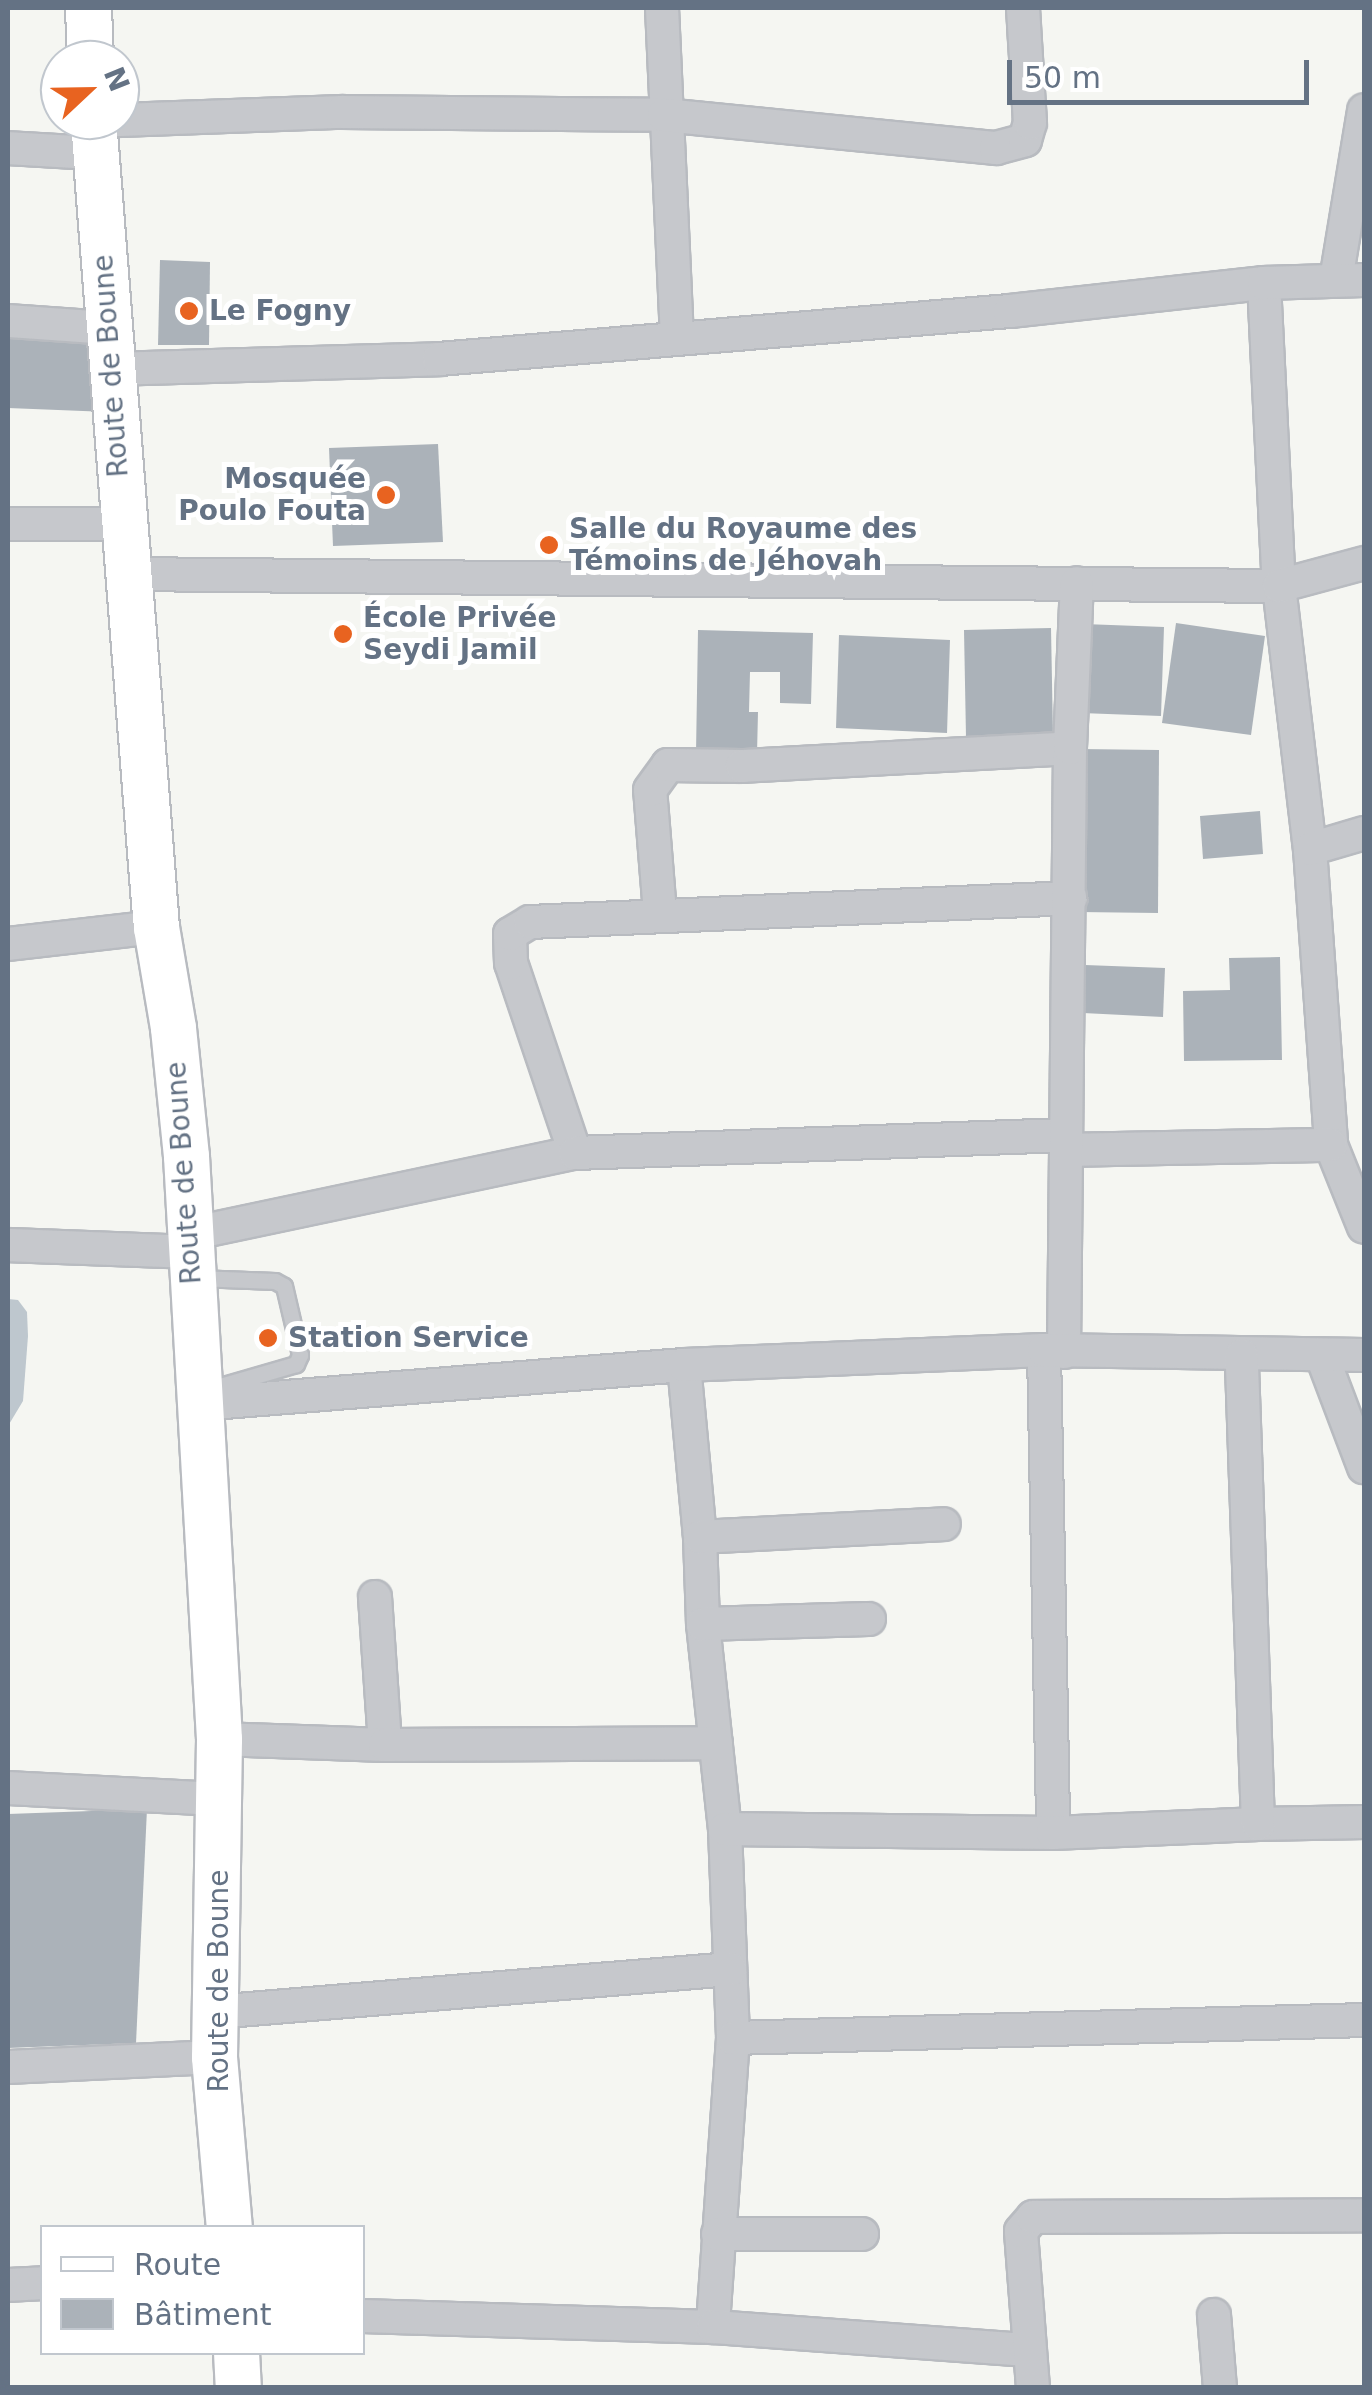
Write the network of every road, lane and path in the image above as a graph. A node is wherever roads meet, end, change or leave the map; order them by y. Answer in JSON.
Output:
{"nodes":[{"id":1,"x":88,"y":8,"type":"edge"},
{"id":2,"x":662,"y":8,"type":"edge"},
{"id":3,"x":1023,"y":8,"type":"edge"},
{"id":4,"x":89,"y":40,"type":"edge"},
{"id":5,"x":1364,"y":110,"type":"edge"},
{"id":6,"x":664,"y":115,"type":"junction"},
{"id":7,"x":140,"y":128,"type":"edge"},
{"id":8,"x":48,"y":140,"type":"edge"},
{"id":9,"x":94,"y":140,"type":"edge"},
{"id":10,"x":8,"y":148,"type":"edge"},
{"id":11,"x":1350,"y":280,"type":"edge"},
{"id":12,"x":1264,"y":283,"type":"junction"},
{"id":13,"x":8,"y":320,"type":"edge"},
{"id":14,"x":677,"y":339,"type":"junction"},
{"id":15,"x":109,"y":348,"type":"junction"},
{"id":16,"x":8,"y":524,"type":"edge"},
{"id":17,"x":123,"y":524,"type":"junction"},
{"id":18,"x":1364,"y":564,"type":"edge"},
{"id":19,"x":128,"y":574,"type":"junction"},
{"id":20,"x":1078,"y":583,"type":"junction"},
{"id":21,"x":1278,"y":586,"type":"junction"},
{"id":22,"x":1070,"y":748,"type":"junction"},
{"id":23,"x":1364,"y":834,"type":"edge"},
{"id":24,"x":1310,"y":849,"type":"junction"},
{"id":25,"x":1070,"y":898,"type":"junction"},
{"id":26,"x":660,"y":913,"type":"junction"},
{"id":27,"x":156,"y":926,"type":"junction"},
{"id":28,"x":8,"y":944,"type":"edge"},
{"id":29,"x":1066,"y":1142,"type":"junction"},
{"id":30,"x":1331,"y":1145,"type":"junction"},
{"id":31,"x":574,"y":1152,"type":"junction"},
{"id":32,"x":1364,"y":1228,"type":"edge"},
{"id":33,"x":8,"y":1245,"type":"edge"},
{"id":34,"x":190,"y":1255,"type":"junction"},
{"id":35,"x":1054,"y":1351,"type":"junction"},
{"id":36,"x":1242,"y":1355,"type":"junction"},
{"id":37,"x":1364,"y":1355,"type":"edge"},
{"id":38,"x":1322,"y":1356,"type":"junction"},
{"id":39,"x":684,"y":1365,"type":"junction"},
{"id":40,"x":198,"y":1398,"type":"junction"},
{"id":41,"x":1364,"y":1467,"type":"edge"},
{"id":42,"x":944,"y":1524,"type":"dead end"},
{"id":43,"x":700,"y":1537,"type":"junction"},
{"id":44,"x":375,"y":1597,"type":"dead end"},
{"id":45,"x":869,"y":1619,"type":"dead end"},
{"id":46,"x":703,"y":1624,"type":"junction"},
{"id":47,"x":219,"y":1738,"type":"junction"},
{"id":48,"x":716,"y":1743,"type":"junction"},
{"id":49,"x":386,"y":1745,"type":"junction"},
{"id":50,"x":8,"y":1788,"type":"edge"},
{"id":51,"x":221,"y":1800,"type":"junction"},
{"id":52,"x":1364,"y":1822,"type":"edge"},
{"id":53,"x":1258,"y":1824,"type":"junction"},
{"id":54,"x":725,"y":1829,"type":"junction"},
{"id":55,"x":1053,"y":1833,"type":"junction"},
{"id":56,"x":730,"y":1969,"type":"junction"},
{"id":57,"x":214,"y":2012,"type":"junction"},
{"id":58,"x":1364,"y":2020,"type":"edge"},
{"id":59,"x":733,"y":2038,"type":"junction"},
{"id":60,"x":214,"y":2057,"type":"junction"},
{"id":61,"x":8,"y":2067,"type":"edge"},
{"id":62,"x":1364,"y":2215,"type":"edge"},
{"id":63,"x":229,"y":2225,"type":"edge"},
{"id":64,"x":718,"y":2234,"type":"junction"},
{"id":65,"x":862,"y":2234,"type":"dead end"},
{"id":66,"x":40,"y":2282,"type":"edge"},
{"id":67,"x":8,"y":2285,"type":"edge"},
{"id":68,"x":1214,"y":2315,"type":"dead end"},
{"id":69,"x":365,"y":2316,"type":"edge"},
{"id":70,"x":713,"y":2327,"type":"junction"},
{"id":71,"x":1029,"y":2350,"type":"junction"},
{"id":72,"x":236,"y":2355,"type":"edge"},
{"id":73,"x":238,"y":2388,"type":"edge"},
{"id":74,"x":1032,"y":2388,"type":"edge"},
{"id":75,"x":1220,"y":2388,"type":"edge"}],
"edges":[{"from":1,"to":4,"type":"street"},
{"from":2,"to":6,"type":"street"},
{"from":3,"to":6,"type":"street"},
{"from":5,"to":11,"type":"street"},
{"from":6,"to":7,"type":"street"},
{"from":6,"to":14,"type":"street"},
{"from":8,"to":10,"type":"street"},
{"from":9,"to":15,"type":"street","name":"Route de Boune"},
{"from":11,"to":12,"type":"street"},
{"from":12,"to":14,"type":"street"},
{"from":12,"to":21,"type":"street"},
{"from":13,"to":15,"type":"street"},
{"from":14,"to":15,"type":"street"},
{"from":15,"to":17,"type":"street","name":"Route de Boune"},
{"from":16,"to":17,"type":"street"},
{"from":17,"to":19,"type":"street","name":"Route de Boune"},
{"from":18,"to":21,"type":"street"},
{"from":19,"to":20,"type":"street"},
{"from":19,"to":27,"type":"street","name":"Route de Boune"},
{"from":20,"to":21,"type":"street"},
{"from":20,"to":22,"type":"street"},
{"from":21,"to":24,"type":"street"},
{"from":22,"to":25,"type":"street"},
{"from":22,"to":26,"type":"street"},
{"from":23,"to":24,"type":"street"},
{"from":24,"to":30,"type":"street"},
{"from":25,"to":26,"type":"street"},
{"from":25,"to":29,"type":"street"},
{"from":26,"to":31,"type":"street"},
{"from":27,"to":28,"type":"street"},
{"from":27,"to":34,"type":"street","name":"Route de Boune"},
{"from":29,"to":30,"type":"street"},
{"from":29,"to":31,"type":"street"},
{"from":29,"to":35,"type":"street"},
{"from":30,"to":32,"type":"street"},
{"from":31,"to":34,"type":"street"},
{"from":33,"to":34,"type":"street"},
{"from":34,"to":40,"type":"street","name":"Route de Boune"},
{"from":34,"to":40,"type":"lane"},
{"from":35,"to":36,"type":"street"},
{"from":35,"to":39,"type":"street"},
{"from":35,"to":55,"type":"street"},
{"from":36,"to":38,"type":"street"},
{"from":36,"to":53,"type":"street"},
{"from":37,"to":38,"type":"street"},
{"from":38,"to":41,"type":"street"},
{"from":39,"to":40,"type":"street"},
{"from":39,"to":43,"type":"street"},
{"from":40,"to":47,"type":"street","name":"Route de Boune"},
{"from":42,"to":43,"type":"street"},
{"from":43,"to":46,"type":"street"},
{"from":44,"to":49,"type":"street"},
{"from":45,"to":46,"type":"street"},
{"from":46,"to":48,"type":"street"},
{"from":47,"to":49,"type":"street"},
{"from":47,"to":51,"type":"street","name":"Route de Boune"},
{"from":48,"to":49,"type":"street"},
{"from":48,"to":54,"type":"street"},
{"from":50,"to":51,"type":"street"},
{"from":51,"to":57,"type":"street","name":"Route de Boune"},
{"from":52,"to":53,"type":"street"},
{"from":53,"to":55,"type":"street"},
{"from":54,"to":55,"type":"street"},
{"from":54,"to":56,"type":"street"},
{"from":56,"to":57,"type":"street"},
{"from":56,"to":59,"type":"street"},
{"from":57,"to":60,"type":"street","name":"Route de Boune"},
{"from":58,"to":59,"type":"street"},
{"from":59,"to":64,"type":"street"},
{"from":60,"to":61,"type":"street"},
{"from":60,"to":63,"type":"street","name":"Route de Boune"},
{"from":62,"to":71,"type":"street"},
{"from":64,"to":65,"type":"street"},
{"from":64,"to":70,"type":"street"},
{"from":66,"to":67,"type":"street"},
{"from":68,"to":75,"type":"street"},
{"from":69,"to":70,"type":"street"},
{"from":70,"to":71,"type":"street"},
{"from":71,"to":74,"type":"street"},
{"from":72,"to":73,"type":"street"}]}
